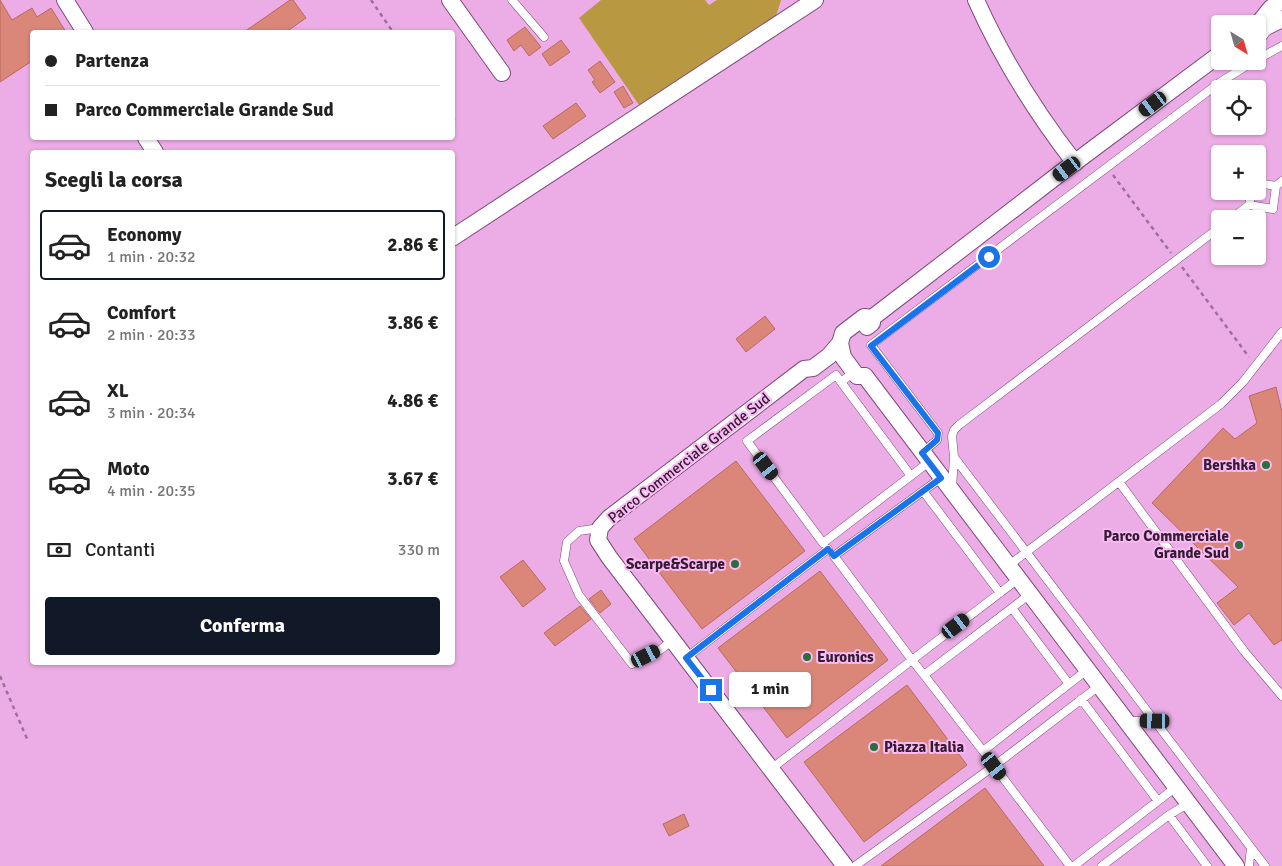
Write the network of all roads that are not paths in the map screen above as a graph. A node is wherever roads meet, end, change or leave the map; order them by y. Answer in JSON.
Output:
{"nodes":[{"id":1,"x":65,"y":0,"type":"edge"},
{"id":2,"x":450,"y":0,"type":"edge"},
{"id":3,"x":512,"y":0,"type":"edge"},
{"id":4,"x":815,"y":0,"type":"edge"},
{"id":5,"x":976,"y":0,"type":"edge"},
{"id":6,"x":1282,"y":0,"type":"edge"},
{"id":7,"x":1271,"y":22,"type":"edge"},
{"id":8,"x":83,"y":30,"type":"edge"},
{"id":9,"x":544,"y":37,"type":"dead end"},
{"id":10,"x":1282,"y":46,"type":"edge"},
{"id":11,"x":1266,"y":55,"type":"edge"},
{"id":12,"x":1211,"y":61,"type":"edge"},
{"id":13,"x":1239,"y":70,"type":"edge"},
{"id":14,"x":502,"y":73,"type":"dead end"},
{"id":15,"x":1075,"y":163,"type":"junction"},
{"id":16,"x":1266,"y":183,"type":"edge"},
{"id":17,"x":1279,"y":183,"type":"edge"},
{"id":18,"x":1250,"y":200,"type":"edge"},
{"id":19,"x":1249,"y":205,"type":"junction"},
{"id":20,"x":1243,"y":210,"type":"edge"},
{"id":21,"x":1211,"y":234,"type":"edge"},
{"id":22,"x":455,"y":236,"type":"edge"},
{"id":23,"x":1282,"y":332,"type":"edge"},
{"id":24,"x":840,"y":343,"type":"junction"},
{"id":25,"x":860,"y":374,"type":"junction"},
{"id":26,"x":841,"y":382,"type":"junction"},
{"id":27,"x":954,"y":457,"type":"junction"},
{"id":28,"x":926,"y":458,"type":"junction"},
{"id":29,"x":911,"y":476,"type":"junction"},
{"id":30,"x":941,"y":478,"type":"junction"},
{"id":31,"x":1119,"y":482,"type":"junction"},
{"id":32,"x":923,"y":491,"type":"junction"},
{"id":33,"x":952,"y":492,"type":"junction"},
{"id":34,"x":600,"y":528,"type":"junction"},
{"id":35,"x":826,"y":546,"type":"junction"},
{"id":36,"x":1027,"y":552,"type":"junction"},
{"id":37,"x":834,"y":556,"type":"junction"},
{"id":38,"x":1008,"y":566,"type":"junction"},
{"id":39,"x":1018,"y":579,"type":"junction"},
{"id":40,"x":1000,"y":593,"type":"junction"},
{"id":41,"x":1030,"y":594,"type":"junction"},
{"id":42,"x":1012,"y":608,"type":"junction"},
{"id":43,"x":672,"y":640,"type":"junction"},
{"id":44,"x":686,"y":658,"type":"junction"},
{"id":45,"x":912,"y":660,"type":"junction"},
{"id":46,"x":1087,"y":670,"type":"junction"},
{"id":47,"x":924,"y":675,"type":"junction"},
{"id":48,"x":1069,"y":684,"type":"junction"},
{"id":49,"x":1100,"y":686,"type":"junction"},
{"id":50,"x":1282,"y":696,"type":"edge"},
{"id":51,"x":1081,"y":699,"type":"junction"},
{"id":52,"x":1155,"y":721,"type":"junction"},
{"id":53,"x":1127,"y":722,"type":"junction"},
{"id":54,"x":983,"y":751,"type":"junction"},
{"id":55,"x":994,"y":766,"type":"junction"},
{"id":56,"x":771,"y":769,"type":"junction"},
{"id":57,"x":1176,"y":787,"type":"junction"},
{"id":58,"x":1158,"y":801,"type":"junction"},
{"id":59,"x":1188,"y":803,"type":"junction"},
{"id":60,"x":1169,"y":815,"type":"junction"},
{"id":61,"x":1251,"y":848,"type":"junction"},
{"id":62,"x":845,"y":866,"type":"edge"},
{"id":63,"x":855,"y":866,"type":"edge"},
{"id":64,"x":1072,"y":866,"type":"edge"},
{"id":65,"x":1102,"y":866,"type":"edge"},
{"id":66,"x":1207,"y":866,"type":"edge"},
{"id":67,"x":1236,"y":866,"type":"edge"},
{"id":68,"x":1249,"y":866,"type":"edge"},
{"id":69,"x":1265,"y":866,"type":"edge"}],
"edges":[{"from":1,"to":8,"type":"street"},
{"from":2,"to":14,"type":"street"},
{"from":3,"to":9,"type":"lane"},
{"from":4,"to":22,"type":"street"},
{"from":5,"to":15,"type":"street"},
{"from":6,"to":7,"type":"street"},
{"from":10,"to":11,"type":"lane"},
{"from":12,"to":15,"type":"street","name":"Parco Commerciale Grande Sud"},
{"from":13,"to":28,"type":"lane"},
{"from":15,"to":24,"type":"street","name":"Parco Commerciale Grande Sud"},
{"from":16,"to":17,"type":"lane"},
{"from":17,"to":19,"type":"lane"},
{"from":18,"to":19,"type":"lane"},
{"from":19,"to":20,"type":"lane"},
{"from":21,"to":27,"type":"lane"},
{"from":23,"to":31,"type":"lane"},
{"from":24,"to":25,"type":"street"},
{"from":24,"to":34,"type":"street","name":"Parco Commerciale Grande Sud"},
{"from":25,"to":26,"type":"lane"},
{"from":25,"to":28,"type":"street"},
{"from":26,"to":29,"type":"lane"},
{"from":26,"to":35,"type":"lane"},
{"from":27,"to":33,"type":"lane"},
{"from":27,"to":36,"type":"lane"},
{"from":28,"to":29,"type":"lane"},
{"from":28,"to":30,"type":"street"},
{"from":29,"to":35,"type":"lane"},
{"from":30,"to":32,"type":"lane"},
{"from":30,"to":33,"type":"street"},
{"from":31,"to":36,"type":"lane"},
{"from":31,"to":50,"type":"lane"},
{"from":32,"to":37,"type":"lane"},
{"from":32,"to":40,"type":"lane"},
{"from":33,"to":38,"type":"street"},
{"from":34,"to":43,"type":"street","name":"Parco Commerciale Grande Sud"},
{"from":34,"to":43,"type":"lane"},
{"from":35,"to":37,"type":"lane"},
{"from":35,"to":44,"type":"lane"},
{"from":36,"to":38,"type":"lane"},
{"from":36,"to":52,"type":"lane"},
{"from":37,"to":45,"type":"lane"},
{"from":38,"to":39,"type":"street"},
{"from":39,"to":40,"type":"lane"},
{"from":39,"to":41,"type":"street"},
{"from":40,"to":45,"type":"lane"},
{"from":41,"to":42,"type":"lane"},
{"from":41,"to":46,"type":"street"},
{"from":42,"to":47,"type":"lane"},
{"from":42,"to":48,"type":"lane"},
{"from":43,"to":44,"type":"street","name":"Parco Commerciale Grande Sud"},
{"from":44,"to":56,"type":"street","name":"Parco Commerciale Grande Sud"},
{"from":45,"to":47,"type":"lane"},
{"from":45,"to":56,"type":"lane"},
{"from":46,"to":48,"type":"lane"},
{"from":46,"to":49,"type":"street"},
{"from":47,"to":54,"type":"lane"},
{"from":48,"to":54,"type":"lane"},
{"from":49,"to":51,"type":"lane"},
{"from":49,"to":53,"type":"street"},
{"from":51,"to":55,"type":"lane"},
{"from":51,"to":58,"type":"lane"},
{"from":52,"to":53,"type":"lane"},
{"from":52,"to":61,"type":"lane"},
{"from":53,"to":57,"type":"street"},
{"from":54,"to":55,"type":"lane"},
{"from":55,"to":63,"type":"lane"},
{"from":55,"to":64,"type":"lane"},
{"from":56,"to":62,"type":"street","name":"Parco Commerciale Grande Sud"},
{"from":57,"to":58,"type":"lane"},
{"from":57,"to":59,"type":"street"},
{"from":58,"to":64,"type":"lane"},
{"from":59,"to":60,"type":"lane"},
{"from":59,"to":67,"type":"street"},
{"from":60,"to":65,"type":"lane"},
{"from":60,"to":66,"type":"lane"},
{"from":61,"to":68,"type":"lane"},
{"from":61,"to":69,"type":"lane"}]}
